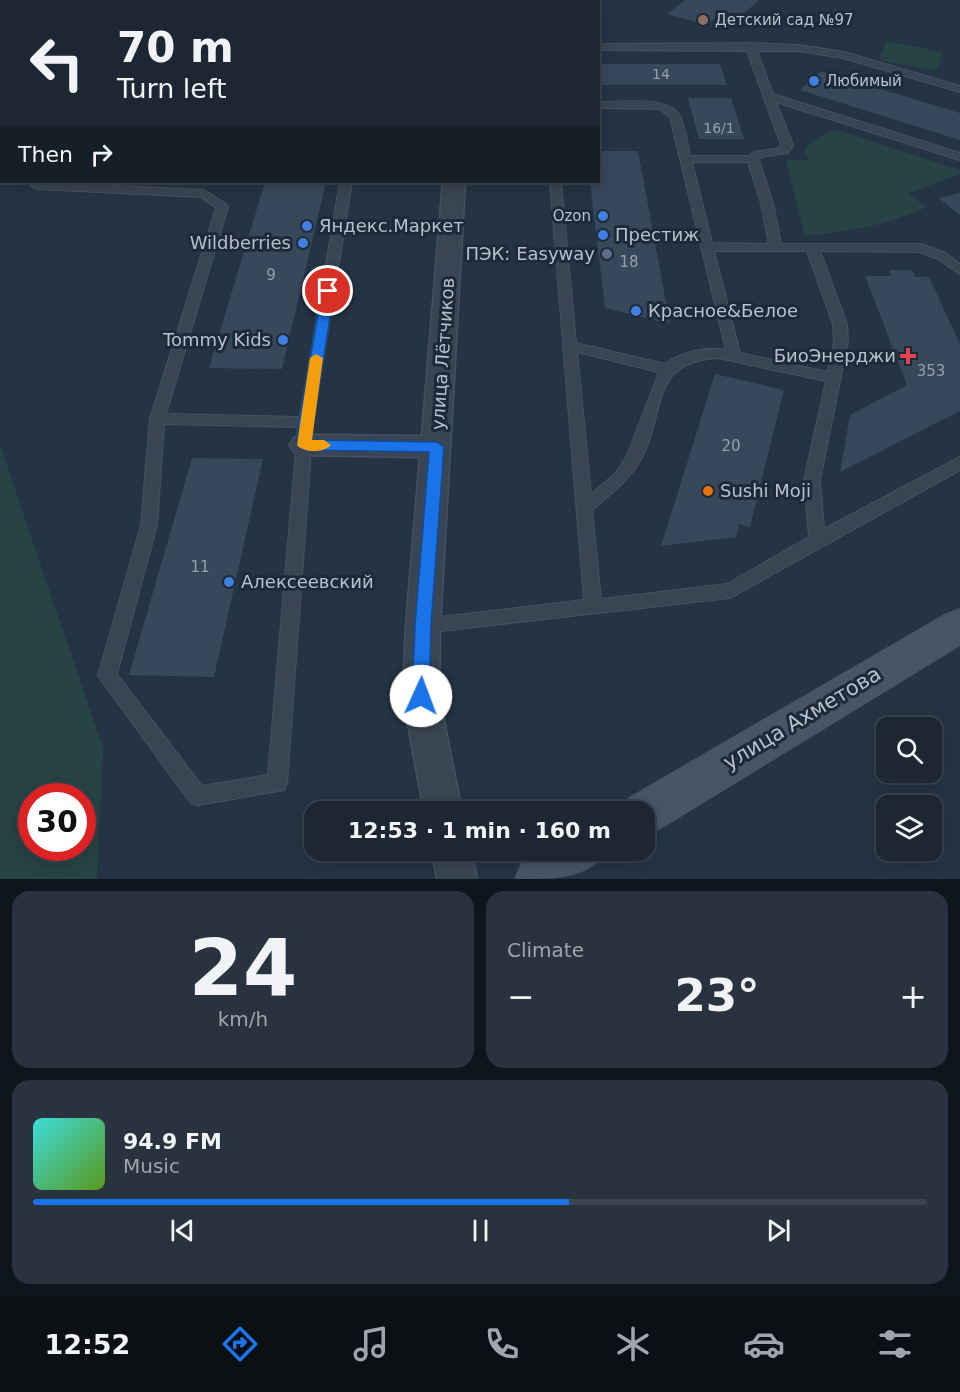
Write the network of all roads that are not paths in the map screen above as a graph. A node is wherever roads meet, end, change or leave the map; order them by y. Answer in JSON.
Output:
{"nodes":[{"id":1,"x":750,"y":46,"type":"junction"},
{"id":2,"x":600,"y":47,"type":"edge"},
{"id":3,"x":960,"y":89,"type":"edge"},
{"id":4,"x":769,"y":96,"type":"junction"},
{"id":5,"x":600,"y":105,"type":"edge"},
{"id":6,"x":960,"y":158,"type":"edge"},
{"id":7,"x":686,"y":159,"type":"junction"},
{"id":8,"x":753,"y":159,"type":"junction"},
{"id":9,"x":38,"y":183,"type":"edge"},
{"id":10,"x":346,"y":183,"type":"edge"},
{"id":11,"x":454,"y":183,"type":"edge"},
{"id":12,"x":555,"y":183,"type":"edge"},
{"id":13,"x":708,"y":247,"type":"junction"},
{"id":14,"x":812,"y":247,"type":"junction"},
{"id":15,"x":776,"y":248,"type":"junction"},
{"id":16,"x":960,"y":270,"type":"edge"},
{"id":17,"x":569,"y":346,"type":"junction"},
{"id":18,"x":734,"y":356,"type":"junction"},
{"id":19,"x":667,"y":369,"type":"junction"},
{"id":20,"x":834,"y":378,"type":"junction"},
{"id":21,"x":158,"y":419,"type":"junction"},
{"id":22,"x":305,"y":433,"type":"junction"},
{"id":23,"x":437,"y":447,"type":"junction"},
{"id":24,"x":960,"y":463,"type":"edge"},
{"id":25,"x":583,"y":509,"type":"junction"},
{"id":26,"x":817,"y":540,"type":"junction"},
{"id":27,"x":593,"y":606,"type":"junction"},
{"id":28,"x":960,"y":625,"type":"edge"},
{"id":29,"x":423,"y":626,"type":"junction"},
{"id":30,"x":441,"y":801,"type":"edge"},
{"id":31,"x":655,"y":807,"type":"edge"},
{"id":32,"x":453,"y":861,"type":"edge"},
{"id":33,"x":567,"y":861,"type":"edge"},
{"id":34,"x":457,"y":879,"type":"edge"},
{"id":35,"x":538,"y":879,"type":"edge"}],
"edges":[{"from":1,"to":2,"type":"lane"},
{"from":1,"to":3,"type":"lane"},
{"from":1,"to":4,"type":"lane"},
{"from":4,"to":6,"type":"lane"},
{"from":4,"to":8,"type":"lane"},
{"from":5,"to":7,"type":"lane"},
{"from":7,"to":8,"type":"lane"},
{"from":7,"to":13,"type":"lane"},
{"from":8,"to":15,"type":"lane"},
{"from":9,"to":21,"type":"lane"},
{"from":10,"to":22,"type":"lane"},
{"from":11,"to":23,"type":"street","name":"улица Лётчиков"},
{"from":12,"to":17,"type":"lane"},
{"from":13,"to":15,"type":"lane"},
{"from":13,"to":18,"type":"lane"},
{"from":14,"to":15,"type":"lane"},
{"from":14,"to":16,"type":"lane"},
{"from":14,"to":20,"type":"lane"},
{"from":17,"to":19,"type":"lane"},
{"from":17,"to":25,"type":"lane"},
{"from":18,"to":19,"type":"lane"},
{"from":18,"to":20,"type":"lane"},
{"from":19,"to":25,"type":"lane"},
{"from":20,"to":26,"type":"lane"},
{"from":21,"to":22,"type":"lane"},
{"from":21,"to":22,"type":"lane"},
{"from":22,"to":23,"type":"street"},
{"from":23,"to":29,"type":"street","name":"улица Лётчиков"},
{"from":24,"to":26,"type":"lane"},
{"from":25,"to":27,"type":"lane"},
{"from":26,"to":27,"type":"lane"},
{"from":27,"to":29,"type":"lane"},
{"from":28,"to":31,"type":"main road","name":"улица Ахметова"},
{"from":29,"to":30,"type":"street","name":"улица Лётчиков"},
{"from":32,"to":34,"type":"street"},
{"from":33,"to":35,"type":"main road"}]}
